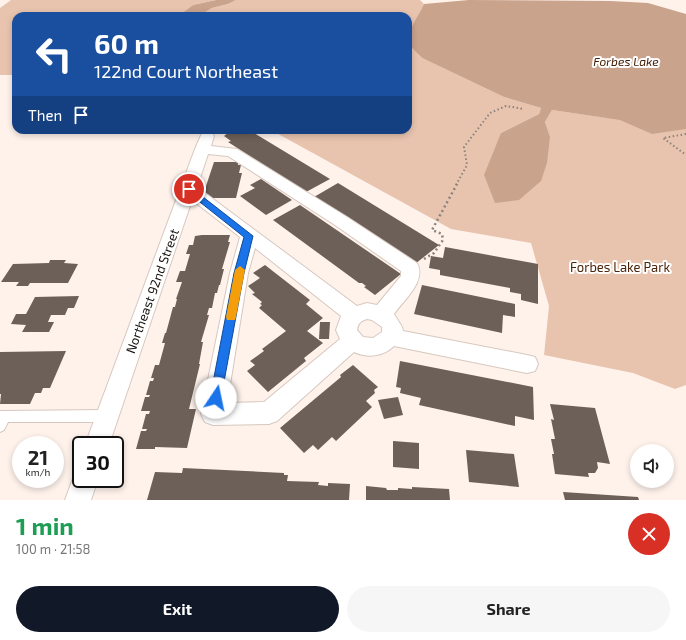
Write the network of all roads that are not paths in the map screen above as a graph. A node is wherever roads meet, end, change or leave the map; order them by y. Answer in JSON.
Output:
{"nodes":[{"id":1,"x":189,"y":189,"type":"junction"},
{"id":2,"x":249,"y":236,"type":"junction"},
{"id":3,"x":382,"y":314,"type":"junction"},
{"id":4,"x":354,"y":315,"type":"junction"},
{"id":5,"x":390,"y":337,"type":"junction"},
{"id":6,"x":352,"y":341,"type":"junction"},
{"id":7,"x":527,"y":364,"type":"dead end"},
{"id":8,"x":108,"y":416,"type":"junction"},
{"id":9,"x":2,"y":420,"type":"edge"},
{"id":10,"x":100,"y":436,"type":"edge"},
{"id":11,"x":82,"y":488,"type":"edge"},
{"id":12,"x":78,"y":500,"type":"edge"}],
"edges":[{"from":1,"to":2,"type":"street"},
{"from":1,"to":3,"type":"street","name":"Northeast 92nd Street"},
{"from":1,"to":8,"type":"street","name":"Northeast 92nd Street"},
{"from":2,"to":4,"type":"street"},
{"from":2,"to":6,"type":"street"},
{"from":3,"to":4,"type":"street"},
{"from":3,"to":5,"type":"street"},
{"from":4,"to":6,"type":"street"},
{"from":5,"to":6,"type":"street"},
{"from":5,"to":7,"type":"street"},
{"from":8,"to":9,"type":"lane"},
{"from":8,"to":10,"type":"street","name":"Northeast 92nd Street"},
{"from":11,"to":12,"type":"street"}]}
